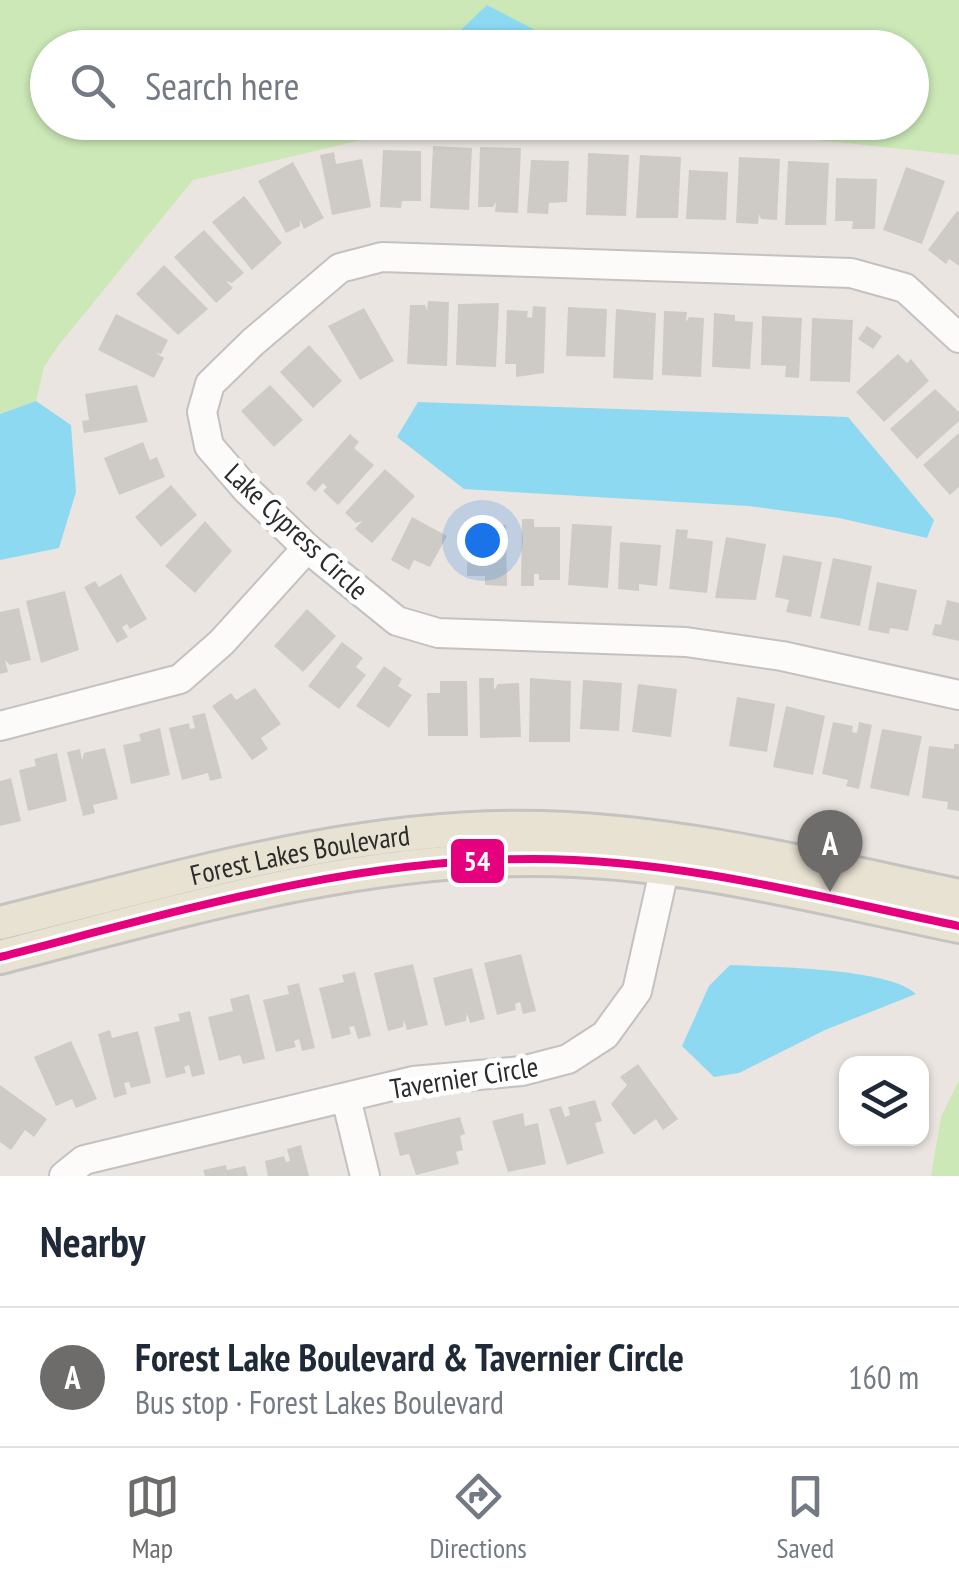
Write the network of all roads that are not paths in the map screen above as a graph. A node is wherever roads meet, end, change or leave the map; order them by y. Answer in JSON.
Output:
{"nodes":[{"id":1,"x":959,"y":338,"type":"edge"},
{"id":2,"x":307,"y":548,"type":"junction"},
{"id":3,"x":959,"y":696,"type":"edge"},
{"id":4,"x":0,"y":726,"type":"edge"},
{"id":5,"x":668,"y":853,"type":"junction"},
{"id":6,"x":959,"y":896,"type":"edge"},
{"id":7,"x":0,"y":923,"type":"edge"},
{"id":8,"x":959,"y":926,"type":"edge"},
{"id":9,"x":0,"y":957,"type":"edge"},
{"id":10,"x":346,"y":1098,"type":"junction"},
{"id":11,"x":64,"y":1176,"type":"edge"},
{"id":12,"x":365,"y":1176,"type":"edge"}],
"edges":[{"from":1,"to":2,"type":"street","name":"Lake Cypress Circle"},
{"from":2,"to":3,"type":"street","name":"Lake Cypress Circle"},
{"from":2,"to":4,"type":"street"},
{"from":5,"to":6,"type":"main road","name":"Forest Lakes Boulevard"},
{"from":5,"to":7,"type":"main road","name":"Forest Lakes Boulevard"},
{"from":5,"to":8,"type":"main road","name":"Forest Lakes Boulevard"},
{"from":5,"to":9,"type":"main road","name":"Forest Lakes Boulevard"},
{"from":5,"to":10,"type":"street","name":"Tavernier Circle"},
{"from":10,"to":11,"type":"street","name":"Tavernier Circle"},
{"from":10,"to":12,"type":"street"}]}
